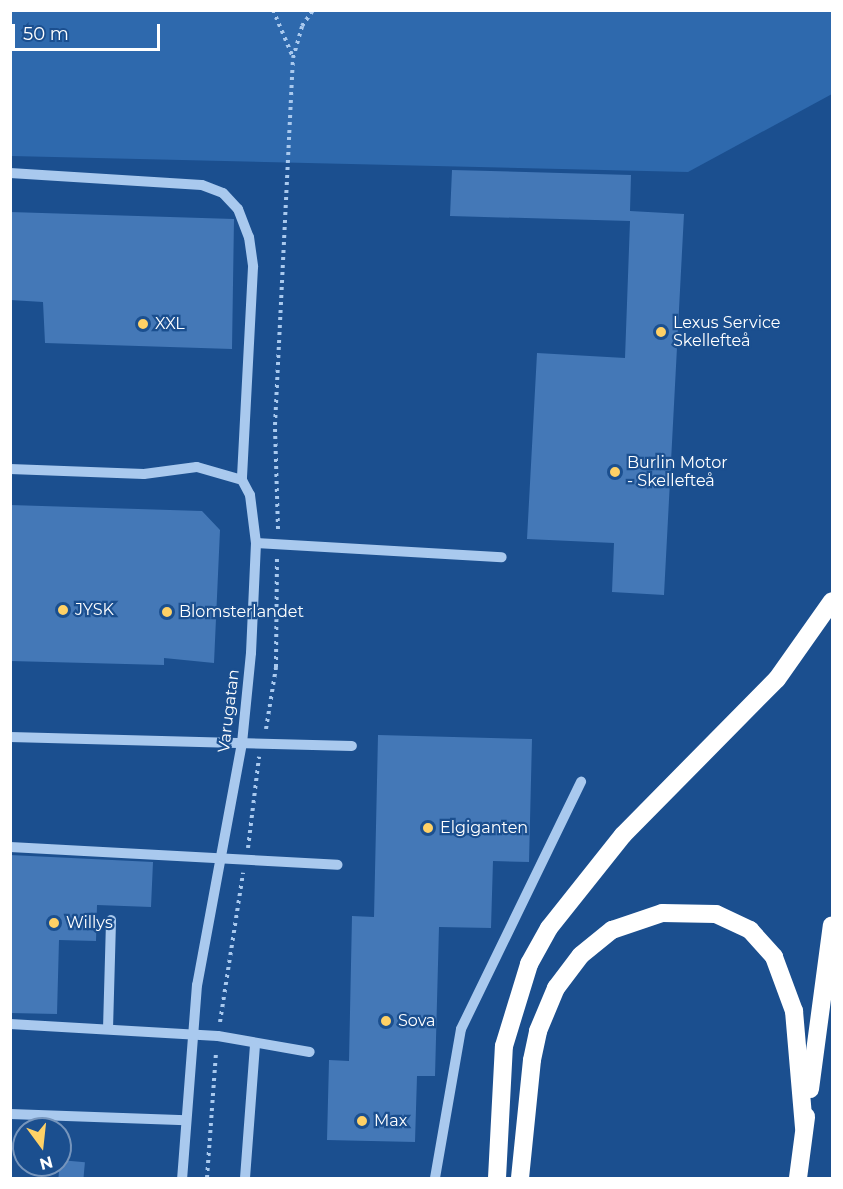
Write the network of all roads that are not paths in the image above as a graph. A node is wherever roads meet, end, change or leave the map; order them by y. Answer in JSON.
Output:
{"nodes":[{"id":1,"x":10,"y":173,"type":"edge"},
{"id":2,"x":10,"y":469,"type":"edge"},
{"id":3,"x":242,"y":480,"type":"junction"},
{"id":4,"x":256,"y":543,"type":"junction"},
{"id":5,"x":502,"y":557,"type":"dead end"},
{"id":6,"x":832,"y":601,"type":"edge"},
{"id":7,"x":10,"y":737,"type":"edge"},
{"id":8,"x":242,"y":743,"type":"junction"},
{"id":9,"x":352,"y":746,"type":"dead end"},
{"id":10,"x":581,"y":782,"type":"dead end"},
{"id":11,"x":10,"y":847,"type":"edge"},
{"id":12,"x":222,"y":858,"type":"junction"},
{"id":13,"x":338,"y":865,"type":"dead end"},
{"id":14,"x":111,"y":920,"type":"dead end"},
{"id":15,"x":832,"y":925,"type":"edge"},
{"id":16,"x":10,"y":1024,"type":"edge"},
{"id":17,"x":108,"y":1029,"type":"junction"},
{"id":18,"x":194,"y":1034,"type":"junction"},
{"id":19,"x":255,"y":1044,"type":"junction"},
{"id":20,"x":310,"y":1052,"type":"dead end"},
{"id":21,"x":10,"y":1114,"type":"edge"},
{"id":22,"x":186,"y":1120,"type":"junction"},
{"id":23,"x":804,"y":1128,"type":"junction"},
{"id":24,"x":182,"y":1179,"type":"edge"},
{"id":25,"x":245,"y":1179,"type":"edge"},
{"id":26,"x":435,"y":1179,"type":"edge"},
{"id":27,"x":497,"y":1179,"type":"edge"},
{"id":28,"x":520,"y":1179,"type":"edge"},
{"id":29,"x":798,"y":1179,"type":"edge"}],
"edges":[{"from":1,"to":3,"type":"street"},
{"from":2,"to":3,"type":"street"},
{"from":3,"to":4,"type":"street","name":"Varugatan"},
{"from":4,"to":5,"type":"street"},
{"from":4,"to":8,"type":"street","name":"Varugatan"},
{"from":6,"to":27,"type":"highway"},
{"from":7,"to":8,"type":"street"},
{"from":8,"to":9,"type":"street"},
{"from":8,"to":12,"type":"street","name":"Varugatan"},
{"from":10,"to":26,"type":"street"},
{"from":11,"to":12,"type":"street"},
{"from":12,"to":13,"type":"street"},
{"from":12,"to":18,"type":"street","name":"Varugatan"},
{"from":14,"to":17,"type":"street"},
{"from":15,"to":23,"type":"highway"},
{"from":16,"to":17,"type":"street"},
{"from":17,"to":18,"type":"street"},
{"from":18,"to":19,"type":"street"},
{"from":18,"to":22,"type":"street","name":"Varugatan"},
{"from":19,"to":20,"type":"street"},
{"from":19,"to":25,"type":"street"},
{"from":21,"to":22,"type":"street"},
{"from":22,"to":24,"type":"street","name":"Varugatan"},
{"from":23,"to":28,"type":"highway"},
{"from":23,"to":29,"type":"highway"}]}
